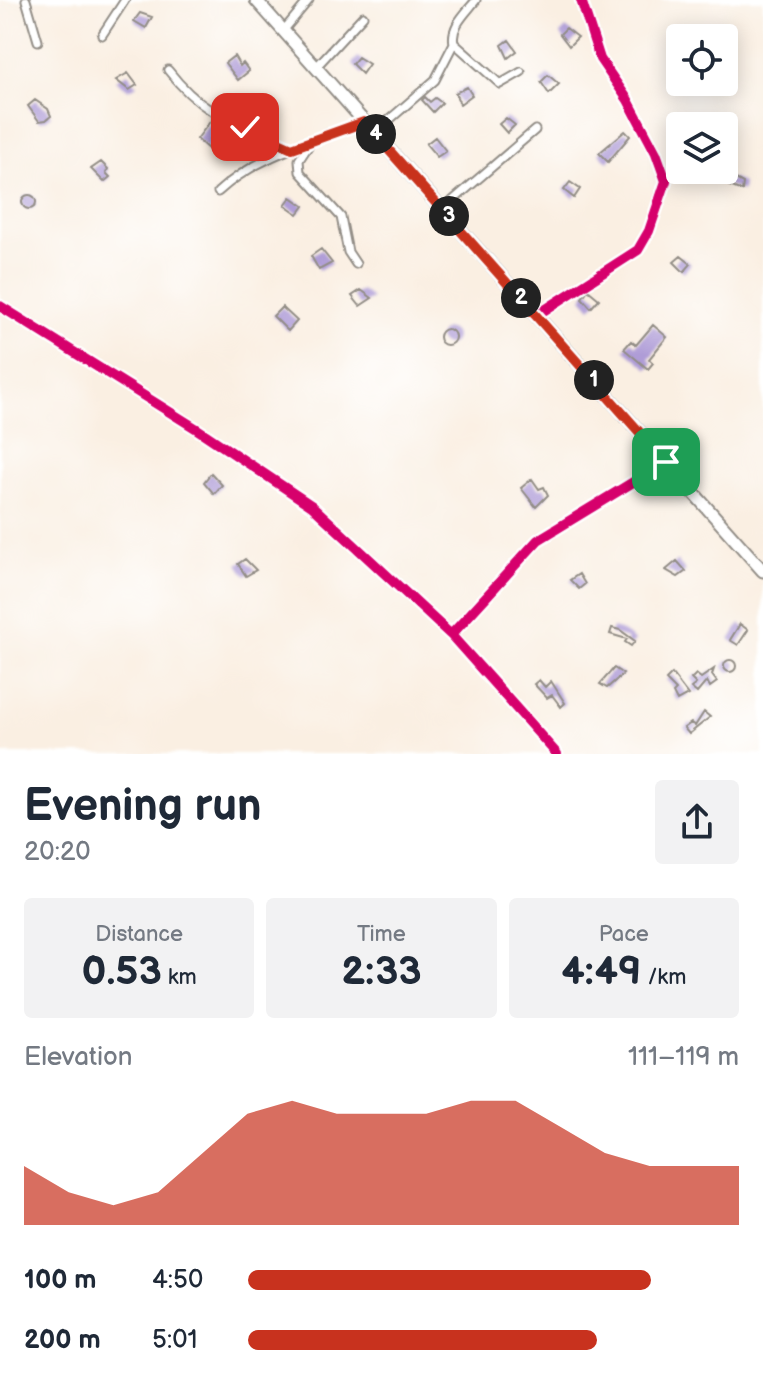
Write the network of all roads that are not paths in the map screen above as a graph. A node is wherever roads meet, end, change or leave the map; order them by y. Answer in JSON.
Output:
{"nodes":[{"id":1,"x":26,"y":0,"type":"edge"},
{"id":2,"x":125,"y":0,"type":"edge"},
{"id":3,"x":256,"y":0,"type":"edge"},
{"id":4,"x":309,"y":0,"type":"edge"},
{"id":5,"x":476,"y":0,"type":"edge"},
{"id":6,"x":581,"y":0,"type":"edge"},
{"id":7,"x":363,"y":16,"type":"dead end"},
{"id":8,"x":283,"y":31,"type":"junction"},
{"id":9,"x":102,"y":35,"type":"dead end"},
{"id":10,"x":38,"y":41,"type":"dead end"},
{"id":11,"x":454,"y":43,"type":"junction"},
{"id":12,"x":317,"y":66,"type":"junction"},
{"id":13,"x":168,"y":70,"type":"dead end"},
{"id":14,"x":521,"y":72,"type":"dead end"},
{"id":15,"x":364,"y":122,"type":"junction"},
{"id":16,"x":535,"y":130,"type":"dead end"},
{"id":17,"x":374,"y":133,"type":"junction"},
{"id":18,"x":311,"y":142,"type":"junction"},
{"id":19,"x":292,"y":148,"type":"junction"},
{"id":20,"x":218,"y":192,"type":"dead end"},
{"id":21,"x":443,"y":209,"type":"junction"},
{"id":22,"x":356,"y":264,"type":"dead end"},
{"id":23,"x":0,"y":306,"type":"edge"},
{"id":24,"x":537,"y":315,"type":"junction"},
{"id":25,"x":666,"y":462,"type":"junction"},
{"id":26,"x":763,"y":571,"type":"edge"},
{"id":27,"x":451,"y":635,"type":"junction"},
{"id":28,"x":557,"y":754,"type":"edge"}],
"edges":[{"from":1,"to":10,"type":"street"},
{"from":2,"to":9,"type":"street"},
{"from":3,"to":8,"type":"main road"},
{"from":4,"to":8,"type":"street"},
{"from":5,"to":11,"type":"street"},
{"from":6,"to":24,"type":"street"},
{"from":7,"to":12,"type":"street"},
{"from":8,"to":12,"type":"main road"},
{"from":11,"to":14,"type":"street"},
{"from":11,"to":17,"type":"street"},
{"from":12,"to":15,"type":"main road"},
{"from":13,"to":19,"type":"street"},
{"from":15,"to":17,"type":"main road"},
{"from":15,"to":18,"type":"street"},
{"from":16,"to":21,"type":"street"},
{"from":17,"to":21,"type":"main road"},
{"from":18,"to":19,"type":"street"},
{"from":18,"to":22,"type":"street"},
{"from":19,"to":20,"type":"street"},
{"from":21,"to":24,"type":"main road"},
{"from":23,"to":27,"type":"street"},
{"from":24,"to":25,"type":"main road"},
{"from":25,"to":26,"type":"main road"},
{"from":25,"to":27,"type":"street"},
{"from":27,"to":28,"type":"street"}]}
